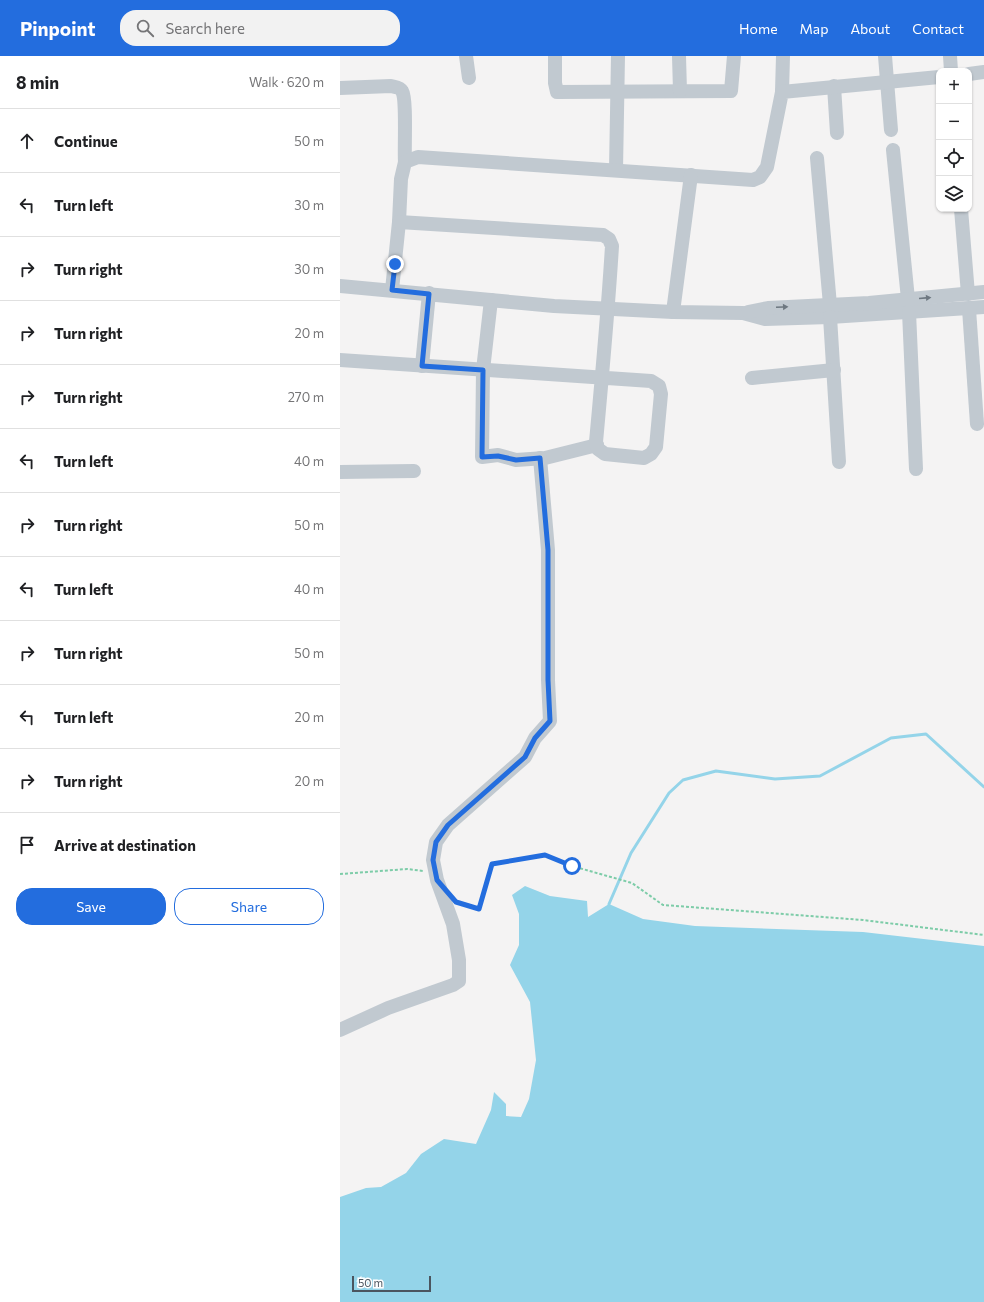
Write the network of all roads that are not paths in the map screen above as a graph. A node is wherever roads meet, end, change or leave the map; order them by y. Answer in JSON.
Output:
{"nodes":[{"id":1,"x":466,"y":56,"type":"edge"},
{"id":2,"x":555,"y":56,"type":"edge"},
{"id":3,"x":618,"y":56,"type":"edge"},
{"id":4,"x":679,"y":56,"type":"edge"},
{"id":5,"x":734,"y":56,"type":"edge"},
{"id":6,"x":783,"y":56,"type":"edge"},
{"id":7,"x":885,"y":56,"type":"edge"},
{"id":8,"x":950,"y":56,"type":"edge"},
{"id":9,"x":951,"y":68,"type":"edge"},
{"id":10,"x":984,"y":72,"type":"edge"},
{"id":11,"x":972,"y":74,"type":"edge"},
{"id":12,"x":936,"y":77,"type":"edge"},
{"id":13,"x":469,"y":78,"type":"dead end"},
{"id":14,"x":887,"y":82,"type":"junction"},
{"id":15,"x":834,"y":86,"type":"junction"},
{"id":16,"x":340,"y":88,"type":"edge"},
{"id":17,"x":617,"y":91,"type":"junction"},
{"id":18,"x":680,"y":91,"type":"junction"},
{"id":19,"x":782,"y":92,"type":"junction"},
{"id":20,"x":891,"y":130,"type":"dead end"},
{"id":21,"x":837,"y":132,"type":"dead end"},
{"id":22,"x":893,"y":150,"type":"dead end"},
{"id":23,"x":817,"y":158,"type":"dead end"},
{"id":24,"x":404,"y":162,"type":"junction"},
{"id":25,"x":616,"y":170,"type":"junction"},
{"id":26,"x":691,"y":175,"type":"junction"},
{"id":27,"x":961,"y":212,"type":"edge"},
{"id":28,"x":399,"y":222,"type":"junction"},
{"id":29,"x":340,"y":286,"type":"edge"},
{"id":30,"x":392,"y":290,"type":"junction"},
{"id":31,"x":984,"y":292,"type":"edge"},
{"id":32,"x":429,"y":294,"type":"junction"},
{"id":33,"x":968,"y":294,"type":"junction"},
{"id":34,"x":492,"y":300,"type":"junction"},
{"id":35,"x":908,"y":306,"type":"junction"},
{"id":36,"x":984,"y":307,"type":"edge"},
{"id":37,"x":969,"y":308,"type":"junction"},
{"id":38,"x":609,"y":309,"type":"junction"},
{"id":39,"x":830,"y":311,"type":"junction"},
{"id":40,"x":673,"y":312,"type":"junction"},
{"id":41,"x":340,"y":360,"type":"edge"},
{"id":42,"x":422,"y":366,"type":"junction"},
{"id":43,"x":483,"y":370,"type":"junction"},
{"id":44,"x":834,"y":370,"type":"junction"},
{"id":45,"x":602,"y":378,"type":"junction"},
{"id":46,"x":752,"y":378,"type":"dead end"},
{"id":47,"x":977,"y":424,"type":"dead end"},
{"id":48,"x":597,"y":445,"type":"junction"},
{"id":49,"x":540,"y":458,"type":"junction"},
{"id":50,"x":839,"y":462,"type":"dead end"},
{"id":51,"x":916,"y":468,"type":"dead end"},
{"id":52,"x":414,"y":471,"type":"dead end"},
{"id":53,"x":340,"y":472,"type":"edge"},
{"id":54,"x":340,"y":1030,"type":"edge"}],
"edges":[{"from":1,"to":13,"type":"street"},
{"from":2,"to":17,"type":"street"},
{"from":3,"to":17,"type":"street"},
{"from":4,"to":18,"type":"street"},
{"from":5,"to":18,"type":"street"},
{"from":6,"to":19,"type":"street"},
{"from":7,"to":14,"type":"street"},
{"from":8,"to":9,"type":"street"},
{"from":10,"to":11,"type":"street"},
{"from":12,"to":14,"type":"street"},
{"from":14,"to":15,"type":"street"},
{"from":14,"to":20,"type":"street"},
{"from":15,"to":19,"type":"street"},
{"from":15,"to":21,"type":"street"},
{"from":16,"to":24,"type":"street"},
{"from":17,"to":18,"type":"street"},
{"from":17,"to":25,"type":"street"},
{"from":19,"to":26,"type":"street"},
{"from":22,"to":35,"type":"street"},
{"from":23,"to":39,"type":"street"},
{"from":24,"to":25,"type":"street"},
{"from":24,"to":28,"type":"street"},
{"from":25,"to":26,"type":"street"},
{"from":26,"to":40,"type":"street"},
{"from":27,"to":33,"type":"street"},
{"from":28,"to":30,"type":"street"},
{"from":28,"to":38,"type":"street"},
{"from":29,"to":30,"type":"street"},
{"from":30,"to":32,"type":"street"},
{"from":31,"to":33,"type":"street"},
{"from":32,"to":34,"type":"street"},
{"from":32,"to":42,"type":"street"},
{"from":35,"to":33,"type":"street","one_way":true},
{"from":34,"to":38,"type":"street"},
{"from":34,"to":43,"type":"street"},
{"from":35,"to":37,"type":"street"},
{"from":35,"to":39,"type":"street"},
{"from":35,"to":51,"type":"street"},
{"from":36,"to":37,"type":"street"},
{"from":37,"to":47,"type":"street"},
{"from":38,"to":40,"type":"street"},
{"from":38,"to":45,"type":"street"},
{"from":39,"to":40,"type":"street"},
{"from":39,"to":44,"type":"street"},
{"from":41,"to":42,"type":"street"},
{"from":42,"to":43,"type":"street"},
{"from":43,"to":45,"type":"street"},
{"from":43,"to":49,"type":"street"},
{"from":44,"to":46,"type":"street"},
{"from":44,"to":50,"type":"street"},
{"from":45,"to":48,"type":"street"},
{"from":45,"to":48,"type":"street"},
{"from":48,"to":49,"type":"street"},
{"from":49,"to":54,"type":"street"},
{"from":52,"to":53,"type":"street"}]}
